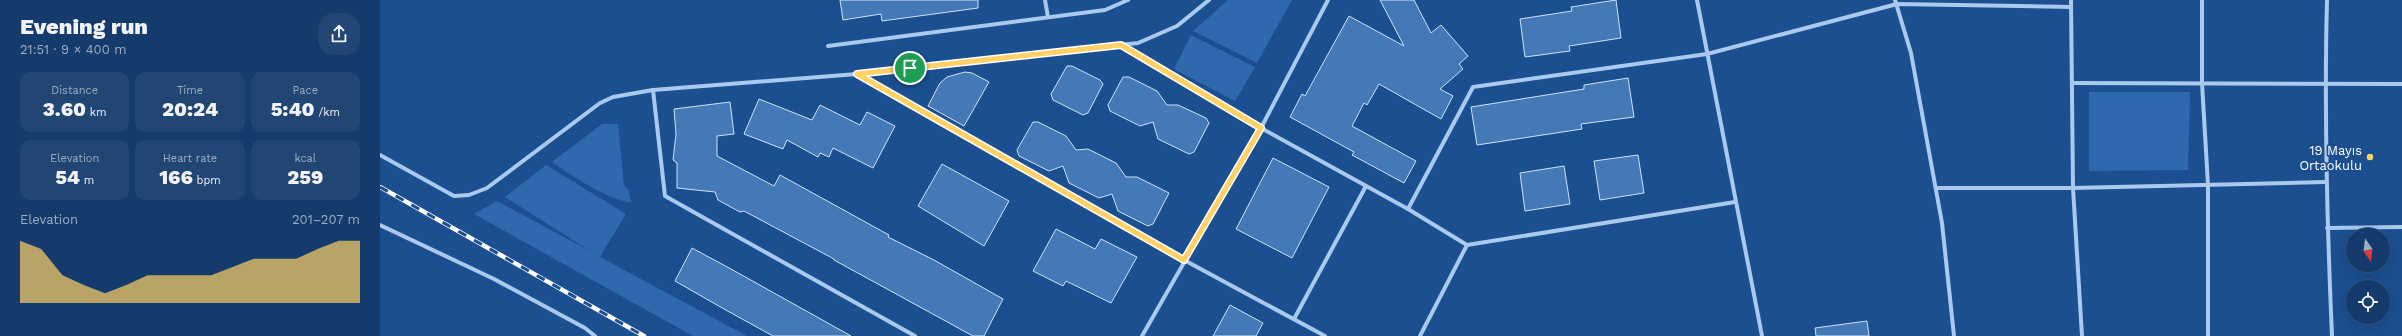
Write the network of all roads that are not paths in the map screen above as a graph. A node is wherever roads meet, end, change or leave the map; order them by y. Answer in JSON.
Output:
{"nodes":[{"id":1,"x":1046,"y":0,"type":"edge"},
{"id":2,"x":1128,"y":0,"type":"edge"},
{"id":3,"x":1209,"y":0,"type":"edge"},
{"id":4,"x":1328,"y":0,"type":"edge"},
{"id":5,"x":1698,"y":0,"type":"edge"},
{"id":6,"x":2071,"y":0,"type":"edge"},
{"id":7,"x":2202,"y":0,"type":"edge"},
{"id":8,"x":2327,"y":0,"type":"edge"},
{"id":9,"x":1896,"y":2,"type":"edge"},
{"id":10,"x":2070,"y":7,"type":"junction"},
{"id":11,"x":1048,"y":18,"type":"junction"},
{"id":12,"x":1121,"y":45,"type":"junction"},
{"id":13,"x":828,"y":46,"type":"dead end"},
{"id":14,"x":1707,"y":54,"type":"junction"},
{"id":15,"x":857,"y":74,"type":"junction"},
{"id":16,"x":2072,"y":83,"type":"junction"},
{"id":17,"x":2202,"y":83,"type":"junction"},
{"id":18,"x":2325,"y":83,"type":"junction"},
{"id":19,"x":2402,"y":84,"type":"edge"},
{"id":20,"x":653,"y":90,"type":"junction"},
{"id":21,"x":1261,"y":128,"type":"junction"},
{"id":22,"x":380,"y":155,"type":"edge"},
{"id":23,"x":2325,"y":182,"type":"junction"},
{"id":24,"x":2208,"y":185,"type":"junction"},
{"id":25,"x":1366,"y":186,"type":"junction"},
{"id":26,"x":1936,"y":188,"type":"junction"},
{"id":27,"x":2073,"y":188,"type":"junction"},
{"id":28,"x":1735,"y":202,"type":"junction"},
{"id":29,"x":1408,"y":209,"type":"junction"},
{"id":30,"x":380,"y":224,"type":"edge"},
{"id":31,"x":2327,"y":228,"type":"junction"},
{"id":32,"x":2402,"y":228,"type":"edge"},
{"id":33,"x":1467,"y":246,"type":"junction"},
{"id":34,"x":1184,"y":260,"type":"junction"},
{"id":35,"x":1294,"y":319,"type":"junction"},
{"id":36,"x":595,"y":336,"type":"edge"},
{"id":37,"x":914,"y":336,"type":"edge"},
{"id":38,"x":1142,"y":336,"type":"edge"},
{"id":39,"x":1325,"y":336,"type":"edge"},
{"id":40,"x":1420,"y":336,"type":"edge"},
{"id":41,"x":1762,"y":336,"type":"edge"},
{"id":42,"x":1954,"y":336,"type":"edge"},
{"id":43,"x":2082,"y":336,"type":"edge"},
{"id":44,"x":2208,"y":336,"type":"edge"},
{"id":45,"x":2332,"y":336,"type":"edge"}],
"edges":[{"from":1,"to":11,"type":"street"},
{"from":2,"to":11,"type":"street"},
{"from":3,"to":12,"type":"street"},
{"from":4,"to":21,"type":"street"},
{"from":5,"to":14,"type":"street"},
{"from":6,"to":10,"type":"street"},
{"from":7,"to":17,"type":"street"},
{"from":8,"to":18,"type":"street"},
{"from":9,"to":10,"type":"street"},
{"from":9,"to":14,"type":"street"},
{"from":9,"to":26,"type":"street"},
{"from":10,"to":16,"type":"street"},
{"from":11,"to":13,"type":"street"},
{"from":12,"to":15,"type":"street"},
{"from":12,"to":21,"type":"street"},
{"from":14,"to":28,"type":"street"},
{"from":14,"to":29,"type":"street"},
{"from":15,"to":20,"type":"street"},
{"from":15,"to":34,"type":"street"},
{"from":16,"to":17,"type":"street"},
{"from":16,"to":27,"type":"street"},
{"from":17,"to":18,"type":"street"},
{"from":17,"to":24,"type":"street"},
{"from":18,"to":19,"type":"street"},
{"from":18,"to":23,"type":"street"},
{"from":20,"to":22,"type":"street"},
{"from":20,"to":37,"type":"street"},
{"from":21,"to":25,"type":"street"},
{"from":21,"to":34,"type":"street"},
{"from":23,"to":24,"type":"street"},
{"from":23,"to":31,"type":"street"},
{"from":24,"to":27,"type":"street"},
{"from":24,"to":44,"type":"street"},
{"from":25,"to":29,"type":"street"},
{"from":25,"to":35,"type":"street"},
{"from":26,"to":27,"type":"street"},
{"from":26,"to":42,"type":"street"},
{"from":27,"to":43,"type":"street"},
{"from":28,"to":33,"type":"street"},
{"from":28,"to":41,"type":"street"},
{"from":29,"to":33,"type":"street"},
{"from":30,"to":36,"type":"street"},
{"from":31,"to":32,"type":"street"},
{"from":31,"to":45,"type":"street"},
{"from":33,"to":40,"type":"street"},
{"from":34,"to":35,"type":"street"},
{"from":34,"to":38,"type":"street"},
{"from":35,"to":39,"type":"street"}]}
